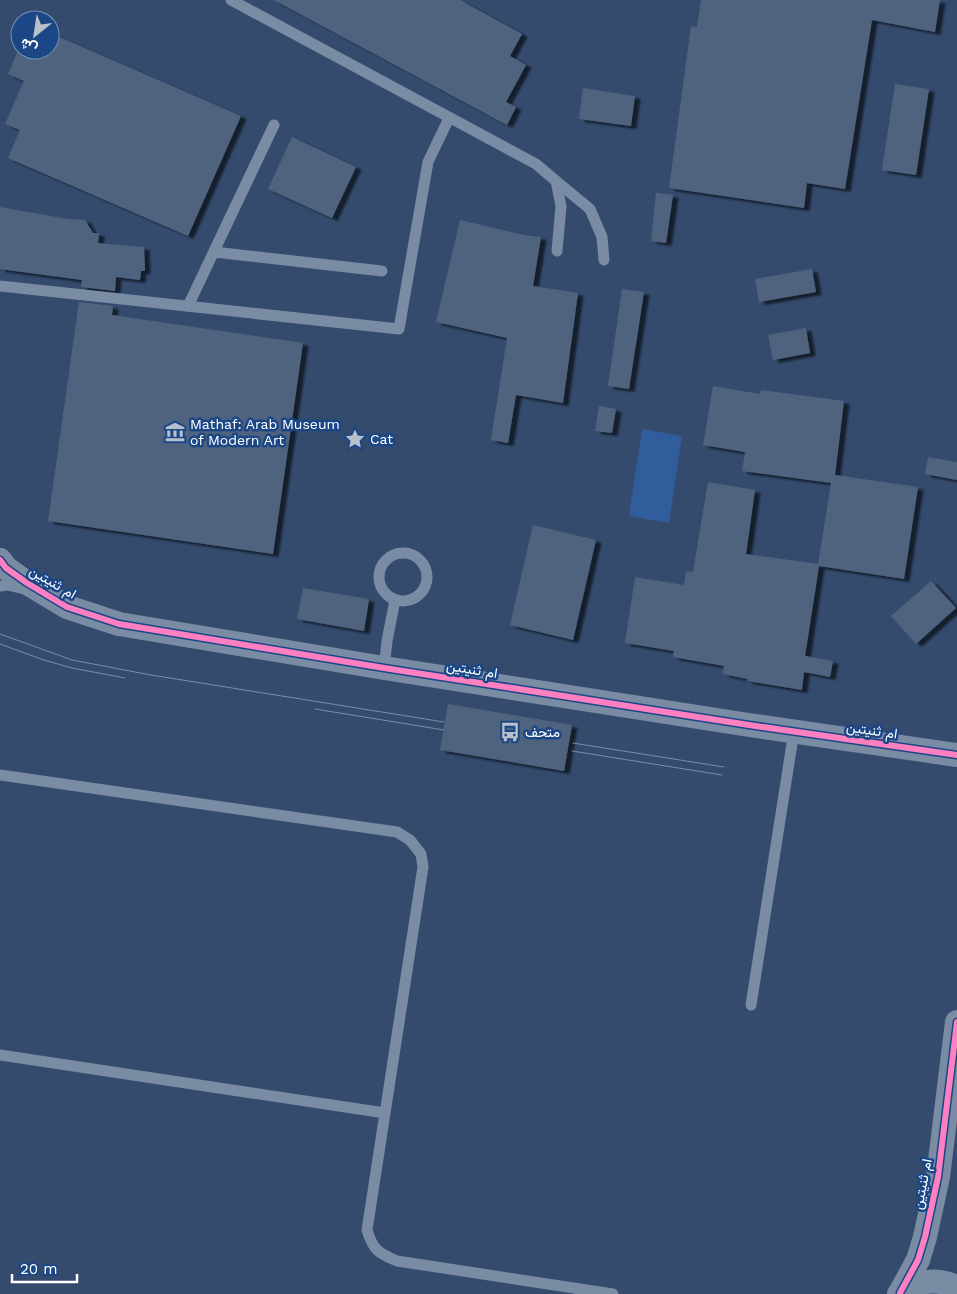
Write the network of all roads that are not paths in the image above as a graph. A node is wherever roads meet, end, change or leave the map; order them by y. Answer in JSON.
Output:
{"nodes":[{"id":1,"x":231,"y":0,"type":"edge"},
{"id":2,"x":449,"y":118,"type":"junction"},
{"id":3,"x":274,"y":124,"type":"dead end"},
{"id":4,"x":556,"y":181,"type":"junction"},
{"id":5,"x":557,"y":251,"type":"dead end"},
{"id":6,"x":214,"y":252,"type":"junction"},
{"id":7,"x":604,"y":260,"type":"dead end"},
{"id":8,"x":382,"y":271,"type":"dead end"},
{"id":9,"x":0,"y":286,"type":"edge"},
{"id":10,"x":188,"y":306,"type":"junction"},
{"id":11,"x":0,"y":560,"type":"edge"},
{"id":12,"x":0,"y":586,"type":"edge"},
{"id":13,"x":43,"y":593,"type":"junction"},
{"id":14,"x":395,"y":600,"type":"junction"},
{"id":15,"x":384,"y":668,"type":"junction"},
{"id":16,"x":794,"y":731,"type":"junction"},
{"id":17,"x":957,"y":755,"type":"edge"},
{"id":18,"x":0,"y":775,"type":"edge"},
{"id":19,"x":751,"y":1005,"type":"dead end"},
{"id":20,"x":957,"y":1022,"type":"edge"},
{"id":21,"x":0,"y":1055,"type":"edge"},
{"id":22,"x":954,"y":1073,"type":"edge"},
{"id":23,"x":385,"y":1113,"type":"junction"},
{"id":24,"x":957,"y":1288,"type":"edge"},
{"id":25,"x":899,"y":1293,"type":"edge"},
{"id":26,"x":614,"y":1294,"type":"edge"}],
"edges":[{"from":1,"to":2,"type":"lane"},
{"from":2,"to":4,"type":"lane"},
{"from":2,"to":10,"type":"lane"},
{"from":3,"to":6,"type":"lane"},
{"from":4,"to":5,"type":"lane"},
{"from":4,"to":7,"type":"lane"},
{"from":6,"to":8,"type":"lane"},
{"from":6,"to":10,"type":"lane"},
{"from":9,"to":10,"type":"lane"},
{"from":11,"to":13,"type":"street","name":"ام ثنيتين"},
{"from":12,"to":13,"type":"lane"},
{"from":13,"to":15,"type":"street","name":"ام ثنيتين"},
{"from":14,"to":14,"type":"lane"},
{"from":14,"to":15,"type":"lane"},
{"from":15,"to":16,"type":"street","name":"ام ثنيتين"},
{"from":16,"to":17,"type":"street","name":"ام ثنيتين"},
{"from":16,"to":19,"type":"lane"},
{"from":18,"to":23,"type":"lane"},
{"from":20,"to":22,"type":"street","name":"ام ثنيتين"},
{"from":21,"to":23,"type":"lane"},
{"from":22,"to":25,"type":"street","name":"ام ثنيتين"},
{"from":23,"to":26,"type":"lane"},
{"from":24,"to":25,"type":"street"}]}
